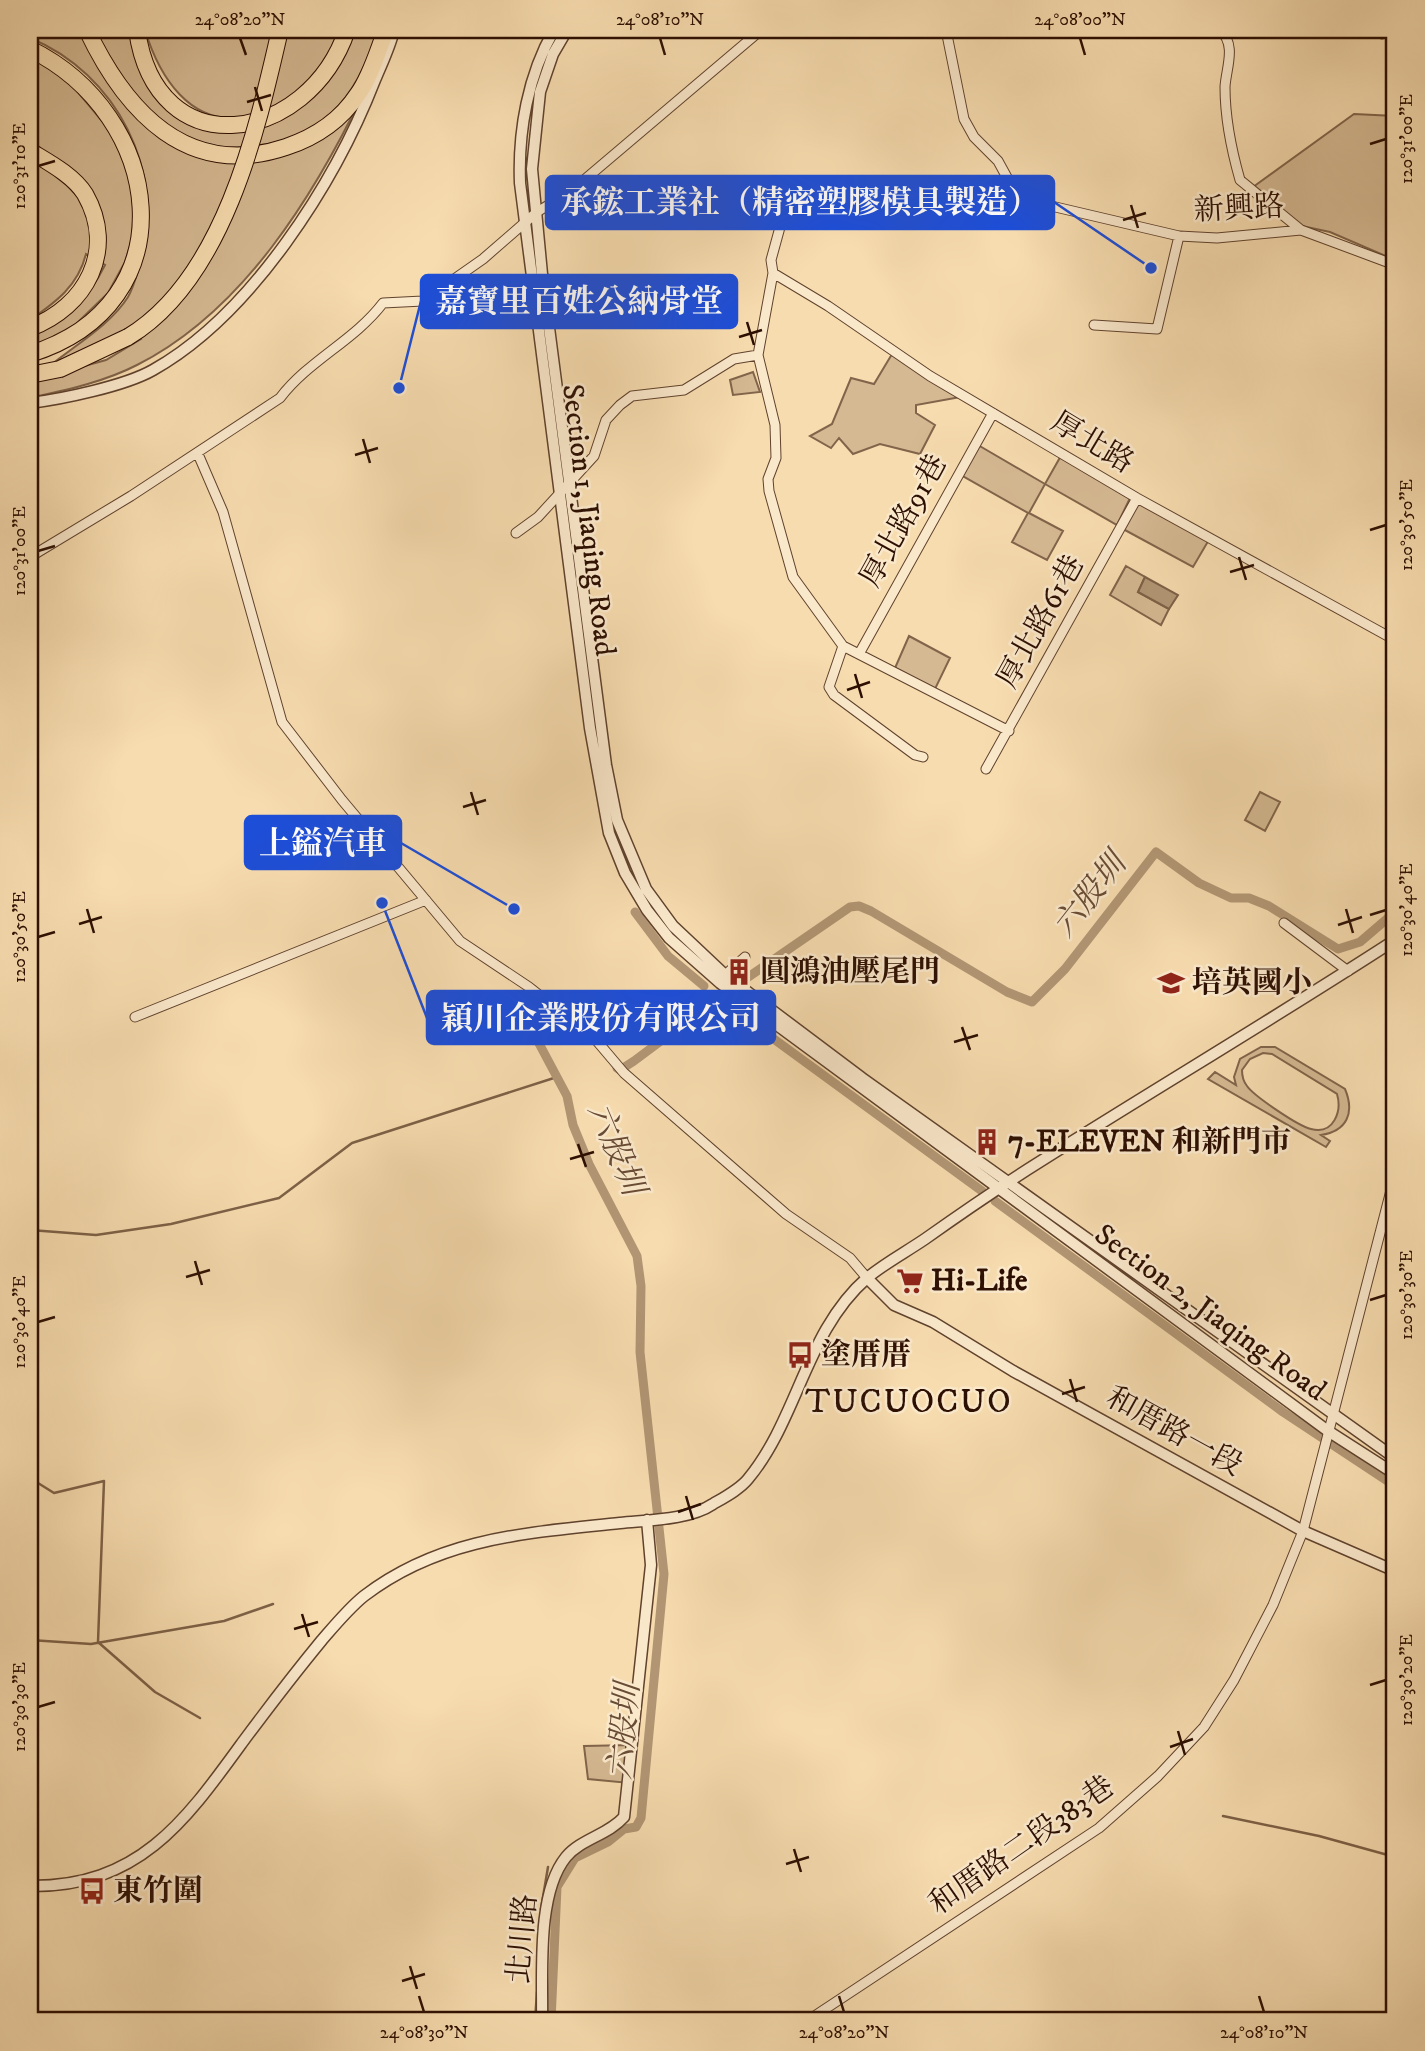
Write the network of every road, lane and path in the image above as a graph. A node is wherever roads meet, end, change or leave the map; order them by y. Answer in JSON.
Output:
{"nodes":[{"id":1,"x":87,"y":30,"type":"edge"},
{"id":2,"x":137,"y":30,"type":"edge"},
{"id":3,"x":280,"y":30,"type":"edge"},
{"id":4,"x":347,"y":30,"type":"edge"},
{"id":5,"x":386,"y":30,"type":"edge"},
{"id":6,"x":394,"y":30,"type":"edge"},
{"id":7,"x":554,"y":30,"type":"edge"},
{"id":8,"x":567,"y":30,"type":"edge"},
{"id":9,"x":761,"y":30,"type":"edge"},
{"id":10,"x":946,"y":30,"type":"edge"},
{"id":11,"x":1220,"y":30,"type":"edge"},
{"id":12,"x":30,"y":49,"type":"edge"},
{"id":13,"x":30,"y":151,"type":"edge"},
{"id":14,"x":570,"y":192,"type":"junction"},
{"id":15,"x":537,"y":212,"type":"junction"},
{"id":16,"x":525,"y":223,"type":"junction"},
{"id":17,"x":1301,"y":230,"type":"junction"},
{"id":18,"x":1179,"y":236,"type":"junction"},
{"id":19,"x":1395,"y":265,"type":"edge"},
{"id":20,"x":773,"y":274,"type":"junction"},
{"id":21,"x":1094,"y":325,"type":"dead end"},
{"id":22,"x":30,"y":328,"type":"edge"},
{"id":23,"x":30,"y":354,"type":"edge"},
{"id":24,"x":758,"y":355,"type":"junction"},
{"id":25,"x":30,"y":375,"type":"edge"},
{"id":26,"x":30,"y":403,"type":"edge"},
{"id":27,"x":993,"y":413,"type":"junction"},
{"id":28,"x":198,"y":454,"type":"junction"},
{"id":29,"x":570,"y":479,"type":"junction"},
{"id":30,"x":560,"y":494,"type":"junction"},
{"id":31,"x":1137,"y":498,"type":"junction"},
{"id":32,"x":516,"y":533,"type":"dead end"},
{"id":33,"x":30,"y":557,"type":"edge"},
{"id":34,"x":1395,"y":640,"type":"edge"},
{"id":35,"x":843,"y":646,"type":"junction"},
{"id":36,"x":859,"y":654,"type":"junction"},
{"id":37,"x":1009,"y":731,"type":"junction"},
{"id":38,"x":923,"y":757,"type":"dead end"},
{"id":39,"x":986,"y":769,"type":"dead end"},
{"id":40,"x":426,"y":900,"type":"junction"},
{"id":41,"x":1284,"y":923,"type":"dead end"},
{"id":42,"x":1395,"y":940,"type":"edge"},
{"id":43,"x":745,"y":957,"type":"dead end"},
{"id":44,"x":1348,"y":971,"type":"junction"},
{"id":45,"x":722,"y":979,"type":"junction"},
{"id":46,"x":747,"y":997,"type":"junction"},
{"id":47,"x":135,"y":1017,"type":"dead end"},
{"id":48,"x":1395,"y":1175,"type":"edge"},
{"id":49,"x":1010,"y":1181,"type":"junction"},
{"id":50,"x":999,"y":1188,"type":"junction"},
{"id":51,"x":867,"y":1278,"type":"junction"},
{"id":52,"x":1332,"y":1413,"type":"junction"},
{"id":53,"x":1326,"y":1438,"type":"junction"},
{"id":54,"x":1395,"y":1458,"type":"edge"},
{"id":55,"x":1395,"y":1474,"type":"edge"},
{"id":56,"x":647,"y":1520,"type":"junction"},
{"id":57,"x":1303,"y":1531,"type":"junction"},
{"id":58,"x":1395,"y":1571,"type":"edge"},
{"id":59,"x":30,"y":1886,"type":"edge"},
{"id":60,"x":542,"y":2021,"type":"edge"},
{"id":61,"x":807,"y":2021,"type":"edge"}],
"edges":[{"from":1,"to":5,"type":"highway"},
{"from":2,"to":4,"type":"highway"},
{"from":3,"to":25,"type":"highway","bridge":true},
{"from":6,"to":26,"type":"street"},
{"from":7,"to":16,"type":"street","name":"Section 1, Jiaqing Road"},
{"from":8,"to":15,"type":"street","name":"Section 1, Jiaqing Road"},
{"from":9,"to":14,"type":"street"},
{"from":10,"to":18,"type":"street","name":"新興路"},
{"from":11,"to":17,"type":"street"},
{"from":12,"to":23,"type":"highway"},
{"from":13,"to":22,"type":"highway"},
{"from":14,"to":15,"type":"street"},
{"from":14,"to":20,"type":"street"},
{"from":15,"to":16,"type":"street"},
{"from":15,"to":29,"type":"street","name":"Section 1, Jiaqing Road"},
{"from":16,"to":28,"type":"street"},
{"from":16,"to":30,"type":"street","name":"Section 1, Jiaqing Road"},
{"from":17,"to":18,"type":"street","name":"新興路"},
{"from":17,"to":19,"type":"street","name":"新興路"},
{"from":18,"to":21,"type":"street"},
{"from":20,"to":24,"type":"street"},
{"from":20,"to":27,"type":"street","name":"厚北路"},
{"from":24,"to":29,"type":"street"},
{"from":24,"to":35,"type":"street"},
{"from":27,"to":31,"type":"street","name":"厚北路"},
{"from":27,"to":36,"type":"street","name":"厚北路91巷"},
{"from":28,"to":33,"type":"street"},
{"from":28,"to":40,"type":"street"},
{"from":29,"to":30,"type":"street"},
{"from":29,"to":45,"type":"street","name":"Section 1, Jiaqing Road"},
{"from":30,"to":32,"type":"street"},
{"from":30,"to":45,"type":"street","name":"Section 1, Jiaqing Road"},
{"from":31,"to":34,"type":"street","name":"厚北路"},
{"from":31,"to":37,"type":"street","name":"厚北路61巷"},
{"from":35,"to":36,"type":"street"},
{"from":35,"to":38,"type":"street"},
{"from":36,"to":37,"type":"street"},
{"from":37,"to":39,"type":"street","name":"厚北路61巷"},
{"from":40,"to":47,"type":"street"},
{"from":40,"to":51,"type":"street"},
{"from":41,"to":44,"type":"street"},
{"from":42,"to":44,"type":"street"},
{"from":43,"to":45,"type":"street"},
{"from":44,"to":49,"type":"street"},
{"from":45,"to":46,"type":"street"},
{"from":46,"to":49,"type":"street"},
{"from":46,"to":50,"type":"street"},
{"from":48,"to":52,"type":"street","name":"和厝路二段383巷"},
{"from":49,"to":50,"type":"street"},
{"from":49,"to":52,"type":"street","name":"Section 2, Jiaqing Road"},
{"from":50,"to":51,"type":"street"},
{"from":50,"to":53,"type":"street","name":"Section 2, Jiaqing Road"},
{"from":51,"to":56,"type":"street"},
{"from":51,"to":57,"type":"street","name":"和厝路一段"},
{"from":52,"to":53,"type":"street","name":"和厝路二段383巷"},
{"from":52,"to":54,"type":"street","name":"Section 2, Jiaqing Road"},
{"from":53,"to":55,"type":"street","name":"Section 2, Jiaqing Road"},
{"from":53,"to":57,"type":"street","name":"和厝路二段383巷"},
{"from":56,"to":59,"type":"street"},
{"from":56,"to":60,"type":"street","name":"北川路"},
{"from":57,"to":58,"type":"street","name":"和厝路一段"},
{"from":57,"to":61,"type":"street","name":"和厝路二段383巷"}]}
